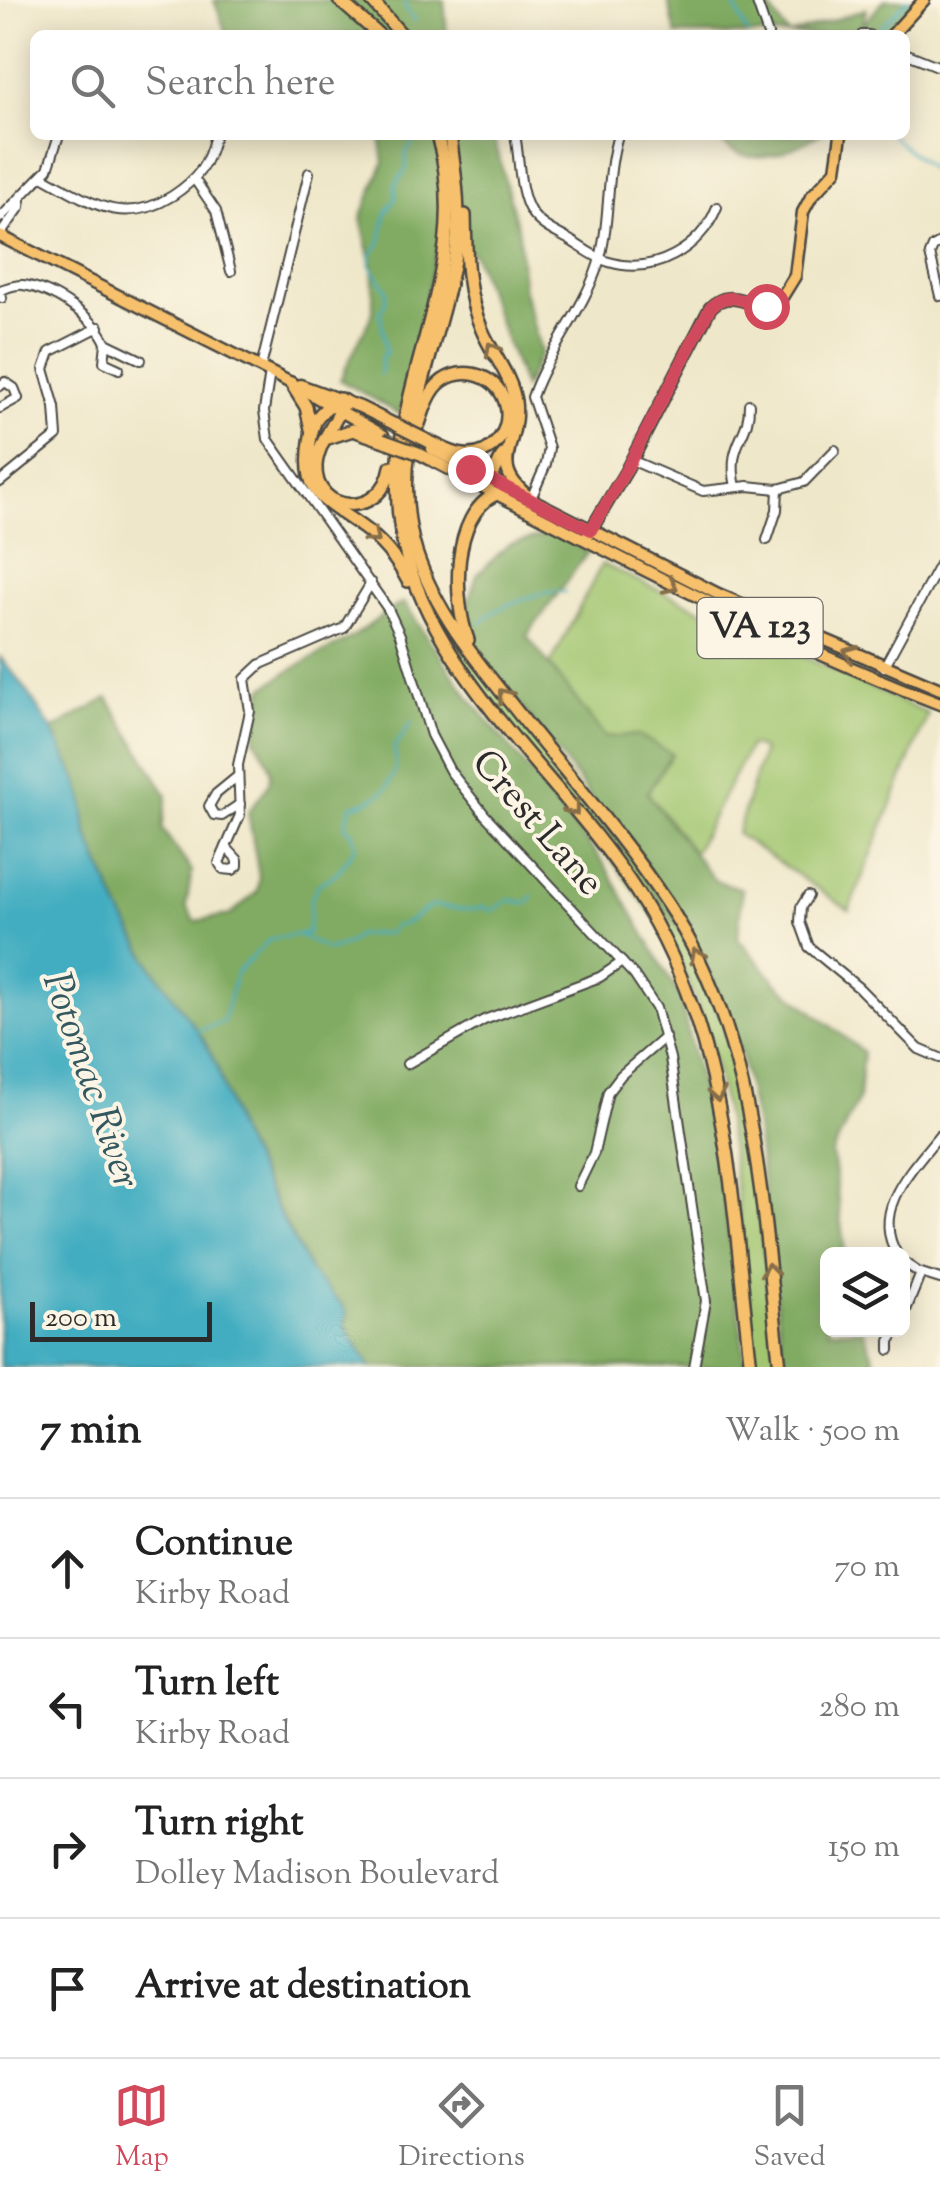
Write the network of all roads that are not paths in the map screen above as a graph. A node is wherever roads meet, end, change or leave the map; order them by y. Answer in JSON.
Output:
{"nodes":[{"id":1,"x":339,"y":0,"type":"edge"},
{"id":2,"x":371,"y":0,"type":"edge"},
{"id":3,"x":756,"y":0,"type":"edge"},
{"id":4,"x":924,"y":0,"type":"edge"},
{"id":5,"x":372,"y":30,"type":"edge"},
{"id":6,"x":398,"y":30,"type":"edge"},
{"id":7,"x":766,"y":30,"type":"edge"},
{"id":8,"x":897,"y":30,"type":"edge"},
{"id":9,"x":910,"y":55,"type":"edge"},
{"id":10,"x":940,"y":67,"type":"edge"},
{"id":11,"x":59,"y":140,"type":"edge"},
{"id":12,"x":214,"y":140,"type":"edge"},
{"id":13,"x":437,"y":140,"type":"edge"},
{"id":14,"x":451,"y":140,"type":"edge"},
{"id":15,"x":451,"y":140,"type":"edge"},
{"id":16,"x":517,"y":140,"type":"edge"},
{"id":17,"x":617,"y":140,"type":"edge"},
{"id":18,"x":840,"y":140,"type":"edge"},
{"id":19,"x":309,"y":173,"type":"dead end"},
{"id":20,"x":42,"y":176,"type":"junction"},
{"id":21,"x":195,"y":180,"type":"junction"},
{"id":22,"x":21,"y":200,"type":"junction"},
{"id":23,"x":717,"y":207,"type":"dead end"},
{"id":24,"x":0,"y":218,"type":"edge"},
{"id":25,"x":0,"y":235,"type":"edge"},
{"id":26,"x":940,"y":243,"type":"edge"},
{"id":27,"x":600,"y":258,"type":"junction"},
{"id":28,"x":231,"y":271,"type":"dead end"},
{"id":29,"x":1,"y":295,"type":"edge"},
{"id":30,"x":940,"y":296,"type":"edge"},
{"id":31,"x":98,"y":327,"type":"junction"},
{"id":32,"x":106,"y":343,"type":"junction"},
{"id":33,"x":141,"y":360,"type":"dead end"},
{"id":34,"x":119,"y":369,"type":"dead end"},
{"id":35,"x":266,"y":370,"type":"junction"},
{"id":36,"x":291,"y":383,"type":"junction"},
{"id":37,"x":0,"y":386,"type":"edge"},
{"id":38,"x":338,"y":404,"type":"junction"},
{"id":39,"x":749,"y":404,"type":"dead end"},
{"id":40,"x":406,"y":405,"type":"junction"},
{"id":41,"x":0,"y":408,"type":"edge"},
{"id":42,"x":391,"y":423,"type":"joint"},
{"id":43,"x":312,"y":430,"type":"junction"},
{"id":44,"x":383,"y":437,"type":"junction"},
{"id":45,"x":325,"y":441,"type":"junction"},
{"id":46,"x":510,"y":442,"type":"junction"},
{"id":47,"x":834,"y":450,"type":"dead end"},
{"id":48,"x":421,"y":451,"type":"junction"},
{"id":49,"x":631,"y":460,"type":"junction"},
{"id":50,"x":0,"y":482,"type":"edge"},
{"id":51,"x":491,"y":487,"type":"junction"},
{"id":52,"x":736,"y":487,"type":"junction"},
{"id":53,"x":778,"y":489,"type":"junction"},
{"id":54,"x":528,"y":504,"type":"junction"},
{"id":55,"x":588,"y":535,"type":"junction"},
{"id":56,"x":767,"y":540,"type":"dead end"},
{"id":57,"x":940,"y":564,"type":"edge"},
{"id":58,"x":371,"y":583,"type":"junction"},
{"id":59,"x":734,"y":602,"type":"junction"},
{"id":60,"x":729,"y":614,"type":"junction"},
{"id":61,"x":432,"y":618,"type":"junction"},
{"id":62,"x":884,"y":667,"type":"junction"},
{"id":63,"x":484,"y":670,"type":"junction"},
{"id":64,"x":879,"y":680,"type":"junction"},
{"id":65,"x":940,"y":689,"type":"edge"},
{"id":66,"x":940,"y":704,"type":"edge"},
{"id":67,"x":238,"y":776,"type":"junction"},
{"id":68,"x":240,"y":804,"type":"junction"},
{"id":69,"x":226,"y":848,"type":"dead end"},
{"id":70,"x":808,"y":896,"type":"dead end"},
{"id":71,"x":622,"y":962,"type":"junction"},
{"id":72,"x":665,"y":1037,"type":"junction"},
{"id":73,"x":940,"y":1058,"type":"edge"},
{"id":74,"x":406,"y":1064,"type":"dead end"},
{"id":75,"x":940,"y":1134,"type":"edge"},
{"id":76,"x":578,"y":1186,"type":"dead end"},
{"id":77,"x":894,"y":1247,"type":"edge"},
{"id":78,"x":910,"y":1266,"type":"edge"},
{"id":79,"x":921,"y":1273,"type":"junction"},
{"id":80,"x":940,"y":1279,"type":"edge"},
{"id":81,"x":910,"y":1300,"type":"edge"},
{"id":82,"x":892,"y":1337,"type":"edge"},
{"id":83,"x":890,"y":1350,"type":"dead end"},
{"id":84,"x":694,"y":1367,"type":"edge"},
{"id":85,"x":751,"y":1367,"type":"edge"},
{"id":86,"x":780,"y":1367,"type":"edge"}],
"edges":[{"from":1,"to":5,"type":"highway"},
{"from":2,"to":6,"type":"highway"},
{"from":3,"to":7,"type":"street"},
{"from":4,"to":8,"type":"main road"},
{"from":9,"to":10,"type":"street"},
{"from":11,"to":20,"type":"street"},
{"from":12,"to":21,"type":"street"},
{"from":13,"to":40,"type":"highway"},
{"from":46,"to":14,"type":"highway","one_way":true},
{"from":15,"to":48,"type":"highway"},
{"from":16,"to":27,"type":"street"},
{"from":17,"to":27,"type":"street"},
{"from":18,"to":49,"type":"main road"},
{"from":19,"to":35,"type":"street","name":"Crest Lane"},
{"from":20,"to":21,"type":"street"},
{"from":20,"to":22,"type":"street"},
{"from":21,"to":28,"type":"street"},
{"from":22,"to":24,"type":"street"},
{"from":22,"to":25,"type":"street"},
{"from":23,"to":27,"type":"street"},
{"from":25,"to":35,"type":"main road"},
{"from":26,"to":30,"type":"street"},
{"from":27,"to":54,"type":"street"},
{"from":29,"to":31,"type":"street"},
{"from":31,"to":32,"type":"street"},
{"from":31,"to":50,"type":"street"},
{"from":32,"to":33,"type":"street"},
{"from":32,"to":34,"type":"street"},
{"from":35,"to":36,"type":"main road"},
{"from":35,"to":58,"type":"street","name":"Crest Lane"},
{"from":36,"to":38,"type":"main road"},
{"from":36,"to":43,"type":"highway"},
{"from":37,"to":41,"type":"street"},
{"from":38,"to":42,"type":"main road"},
{"from":38,"to":43,"type":"highway"},
{"from":38,"to":44,"type":"main road"},
{"from":38,"to":45,"type":"highway"},
{"from":39,"to":52,"type":"street"},
{"from":40,"to":45,"type":"highway"},
{"from":40,"to":61,"type":"highway"},
{"from":42,"to":48,"type":"highway","bridge":true},
{"from":43,"to":61,"type":"highway","one_way":true},
{"from":44,"to":45,"type":"highway"},
{"from":44,"to":48,"type":"highway","bridge":true},
{"from":46,"to":51,"type":"highway"},
{"from":46,"to":54,"type":"highway"},
{"from":47,"to":53,"type":"street"},
{"from":48,"to":48,"type":"highway"},
{"from":48,"to":51,"type":"main road","number":"VA 123"},
{"from":48,"to":63,"type":"highway"},
{"from":49,"to":52,"type":"street"},
{"from":49,"to":55,"type":"main road"},
{"from":51,"to":54,"type":"main road","number":"VA 123"},
{"from":51,"to":63,"type":"highway"},
{"from":52,"to":53,"type":"street"},
{"from":53,"to":56,"type":"street"},
{"from":54,"to":55,"type":"main road","number":"VA 123"},
{"from":55,"to":59,"type":"main road","number":"VA 123"},
{"from":55,"to":60,"type":"main road","number":"VA 123","one_way":true},
{"from":57,"to":62,"type":"street"},
{"from":58,"to":67,"type":"street"},
{"from":58,"to":71,"type":"street","name":"Crest Lane"},
{"from":59,"to":60,"type":"main road"},
{"from":62,"to":59,"type":"main road","number":"VA 123","one_way":true},
{"from":60,"to":64,"type":"main road","number":"VA 123"},
{"from":61,"to":85,"type":"highway","one_way":true},
{"from":62,"to":64,"type":"main road"},
{"from":62,"to":65,"type":"main road","number":"VA 123"},
{"from":86,"to":63,"type":"highway","one_way":true},
{"from":64,"to":66,"type":"main road","number":"VA 123"},
{"from":67,"to":68,"type":"street"},
{"from":67,"to":68,"type":"street"},
{"from":68,"to":69,"type":"street"},
{"from":70,"to":73,"type":"street"},
{"from":71,"to":72,"type":"street","name":"Crest Lane"},
{"from":71,"to":74,"type":"street"},
{"from":72,"to":76,"type":"street"},
{"from":72,"to":84,"type":"street","name":"Crest Lane"},
{"from":75,"to":77,"type":"street"},
{"from":78,"to":79,"type":"street"},
{"from":79,"to":80,"type":"street"},
{"from":79,"to":81,"type":"street"},
{"from":82,"to":83,"type":"street"}]}
